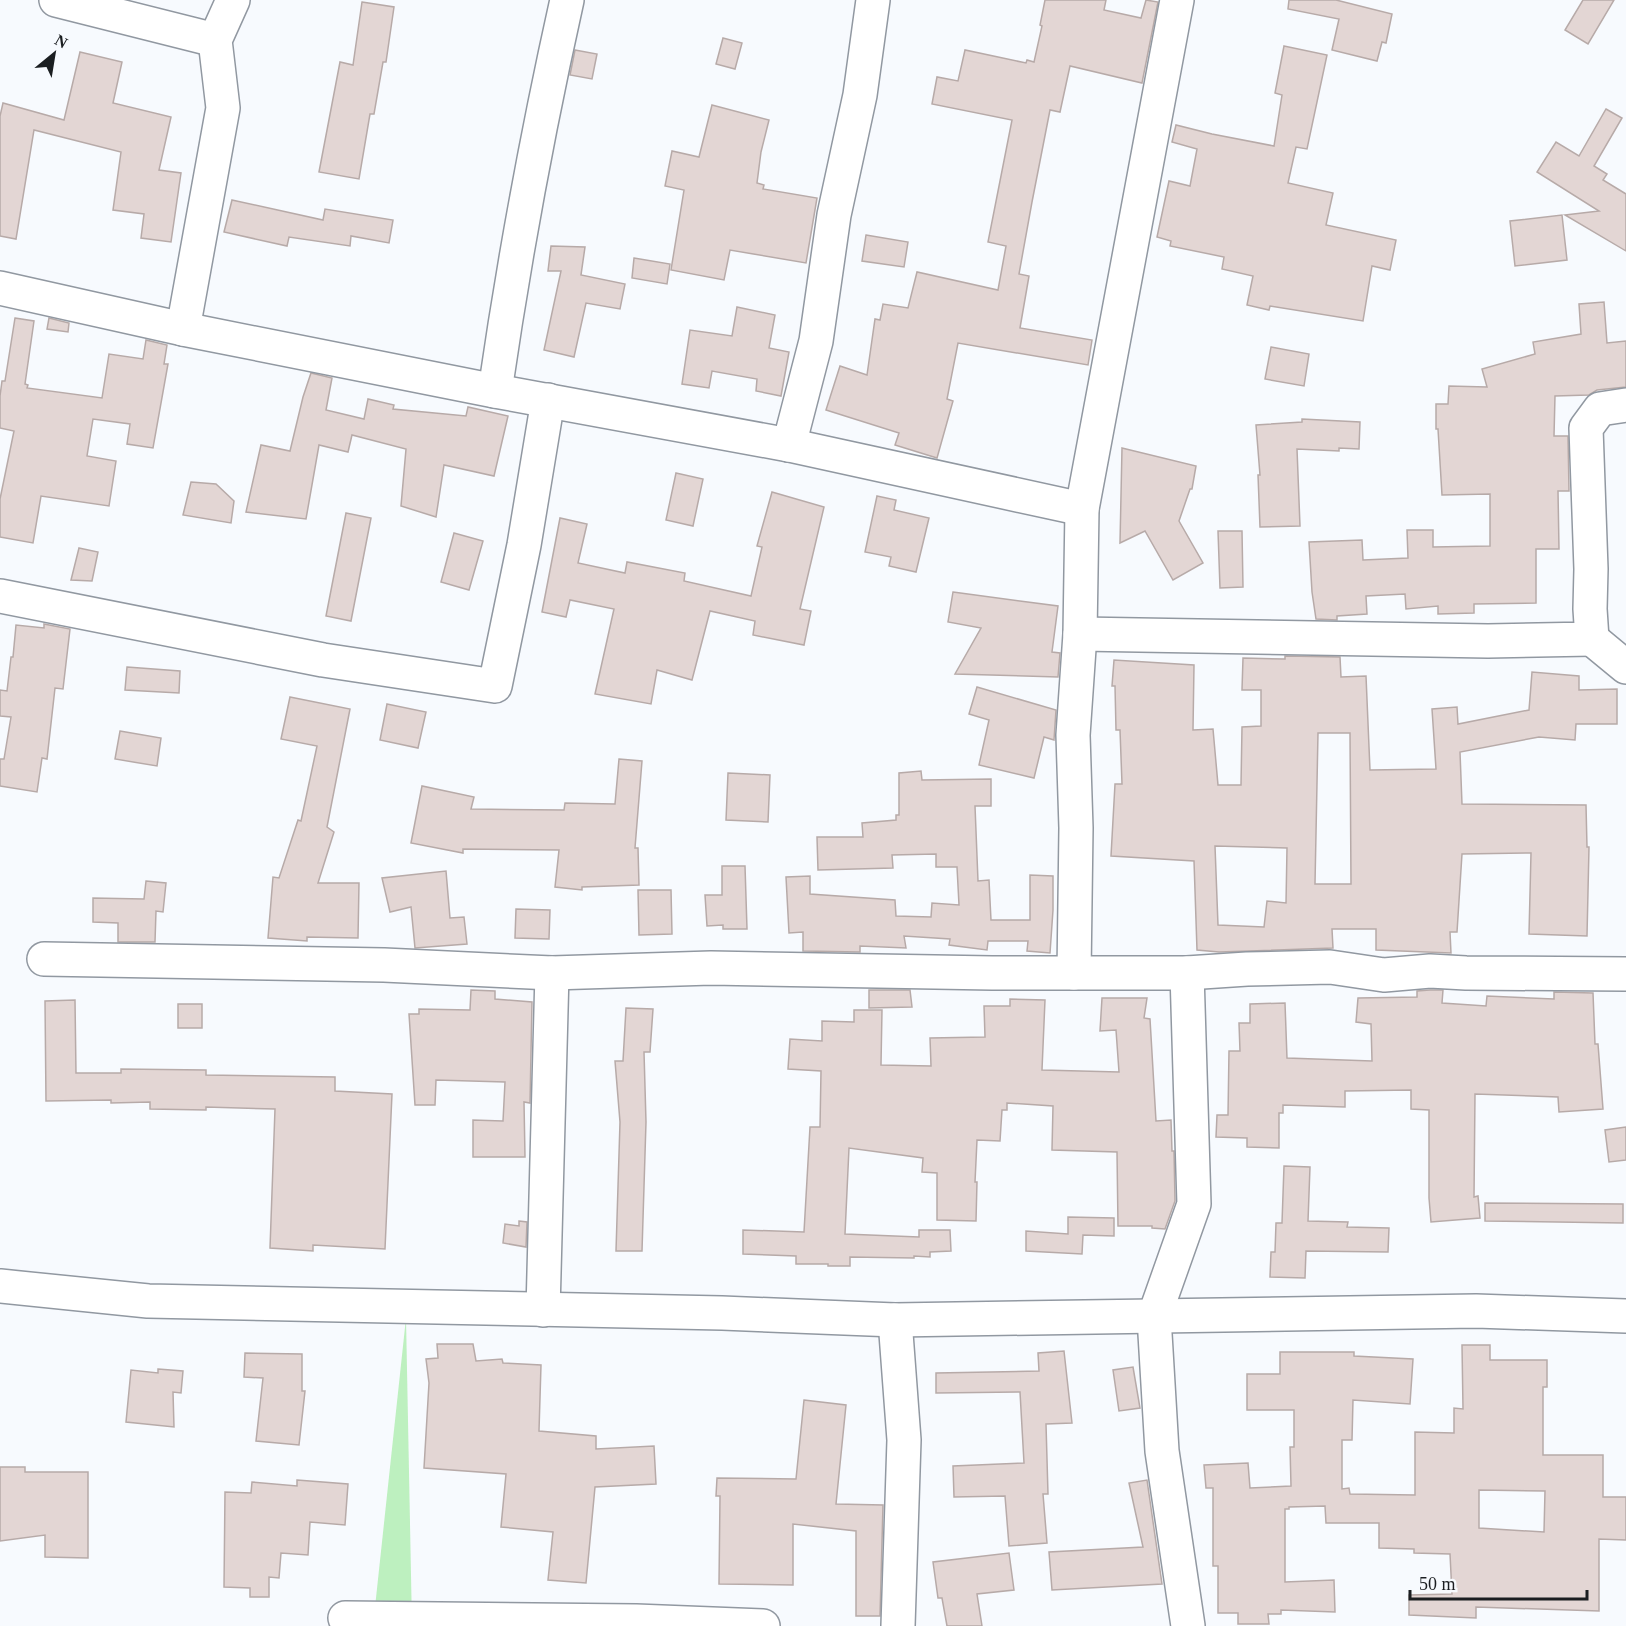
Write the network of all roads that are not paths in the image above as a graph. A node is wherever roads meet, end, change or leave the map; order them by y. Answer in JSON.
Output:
{"nodes":[{"id":1,"x":56,"y":0,"type":"edge"},
{"id":2,"x":233,"y":0,"type":"edge"},
{"id":3,"x":567,"y":0,"type":"edge"},
{"id":4,"x":873,"y":0,"type":"edge"},
{"id":5,"x":1177,"y":0,"type":"edge"},
{"id":6,"x":215,"y":40,"type":"junction"},
{"id":7,"x":0,"y":288,"type":"edge"},
{"id":8,"x":183,"y":329,"type":"junction"},
{"id":9,"x":495,"y":391,"type":"junction"},
{"id":10,"x":548,"y":400,"type":"junction"},
{"id":11,"x":1626,"y":405,"type":"edge"},
{"id":12,"x":789,"y":445,"type":"junction"},
{"id":13,"x":1082,"y":509,"type":"junction"},
{"id":14,"x":0,"y":596,"type":"edge"},
{"id":15,"x":1080,"y":634,"type":"junction"},
{"id":16,"x":1592,"y":639,"type":"junction"},
{"id":17,"x":1626,"y":667,"type":"edge"},
{"id":18,"x":44,"y":959,"type":"dead end"},
{"id":19,"x":552,"y":973,"type":"junction"},
{"id":20,"x":1074,"y":973,"type":"junction"},
{"id":21,"x":1187,"y":973,"type":"junction"},
{"id":22,"x":1626,"y":974,"type":"edge"},
{"id":23,"x":0,"y":1286,"type":"edge"},
{"id":24,"x":543,"y":1310,"type":"junction"},
{"id":25,"x":1626,"y":1316,"type":"edge"},
{"id":26,"x":1154,"y":1317,"type":"junction"},
{"id":27,"x":895,"y":1320,"type":"junction"},
{"id":28,"x":345,"y":1618,"type":"dead end"},
{"id":29,"x":763,"y":1626,"type":"edge"},
{"id":30,"x":898,"y":1626,"type":"edge"},
{"id":31,"x":1188,"y":1626,"type":"edge"}],
"edges":[{"from":1,"to":6,"type":"street"},
{"from":2,"to":6,"type":"street"},
{"from":3,"to":9,"type":"street"},
{"from":4,"to":12,"type":"street"},
{"from":5,"to":13,"type":"street"},
{"from":6,"to":8,"type":"street"},
{"from":7,"to":8,"type":"street"},
{"from":8,"to":9,"type":"street"},
{"from":9,"to":10,"type":"street"},
{"from":10,"to":12,"type":"street"},
{"from":10,"to":14,"type":"street"},
{"from":11,"to":16,"type":"street"},
{"from":12,"to":13,"type":"street"},
{"from":13,"to":15,"type":"street"},
{"from":15,"to":16,"type":"street"},
{"from":15,"to":20,"type":"street"},
{"from":16,"to":17,"type":"street"},
{"from":18,"to":19,"type":"street"},
{"from":19,"to":20,"type":"street"},
{"from":19,"to":24,"type":"street"},
{"from":20,"to":21,"type":"street"},
{"from":21,"to":22,"type":"street"},
{"from":21,"to":26,"type":"street"},
{"from":23,"to":24,"type":"street"},
{"from":24,"to":27,"type":"street"},
{"from":25,"to":26,"type":"street"},
{"from":26,"to":27,"type":"street"},
{"from":26,"to":31,"type":"street"},
{"from":27,"to":30,"type":"street"},
{"from":28,"to":29,"type":"street"}]}
